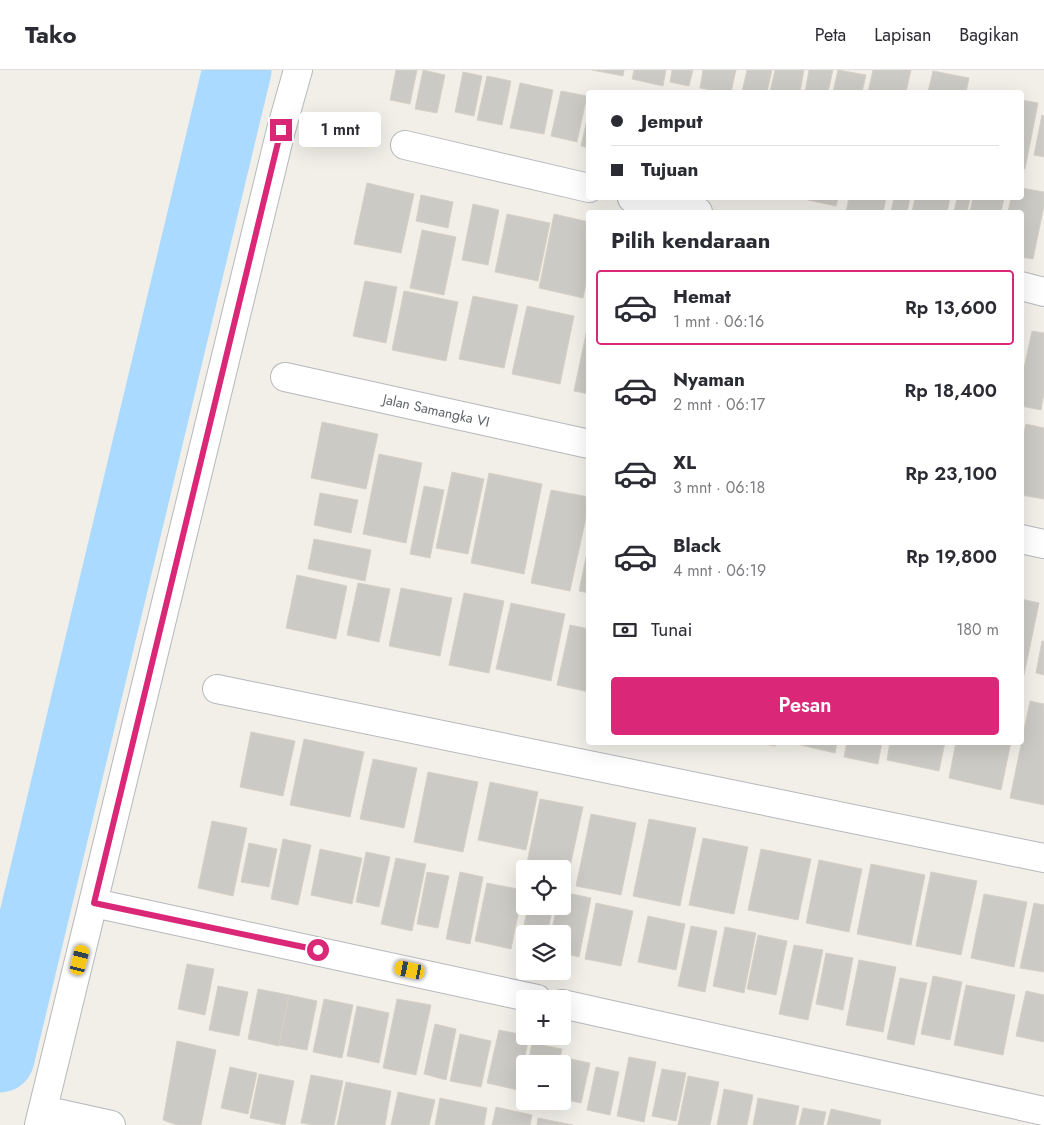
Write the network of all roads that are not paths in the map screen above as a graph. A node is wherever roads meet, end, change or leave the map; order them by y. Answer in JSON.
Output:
{"nodes":[{"id":1,"x":298,"y":70,"type":"edge"},
{"id":2,"x":405,"y":145,"type":"dead end"},
{"id":3,"x":586,"y":187,"type":"edge"},
{"id":4,"x":641,"y":200,"type":"edge"},
{"id":5,"x":689,"y":210,"type":"edge"},
{"id":6,"x":1024,"y":287,"type":"edge"},
{"id":7,"x":1044,"y":292,"type":"edge"},
{"id":8,"x":285,"y":377,"type":"dead end"},
{"id":9,"x":586,"y":443,"type":"edge"},
{"id":10,"x":1024,"y":540,"type":"edge"},
{"id":11,"x":1044,"y":544,"type":"edge"},
{"id":12,"x":217,"y":689,"type":"dead end"},
{"id":13,"x":1044,"y":858,"type":"edge"},
{"id":14,"x":94,"y":903,"type":"junction"},
{"id":15,"x":516,"y":994,"type":"edge"},
{"id":16,"x":571,"y":1006,"type":"edge"},
{"id":17,"x":1044,"y":1111,"type":"edge"},
{"id":18,"x":41,"y":1117,"type":"edge"},
{"id":19,"x":111,"y":1125,"type":"edge"}],
"edges":[{"from":1,"to":14,"type":"street"},
{"from":2,"to":3,"type":"street"},
{"from":4,"to":5,"type":"street"},
{"from":6,"to":7,"type":"street"},
{"from":8,"to":9,"type":"street","name":"Jalan Samangka VI"},
{"from":10,"to":11,"type":"street"},
{"from":12,"to":13,"type":"street"},
{"from":14,"to":15,"type":"street"},
{"from":14,"to":18,"type":"street"},
{"from":16,"to":17,"type":"street"},
{"from":18,"to":19,"type":"street"}]}
